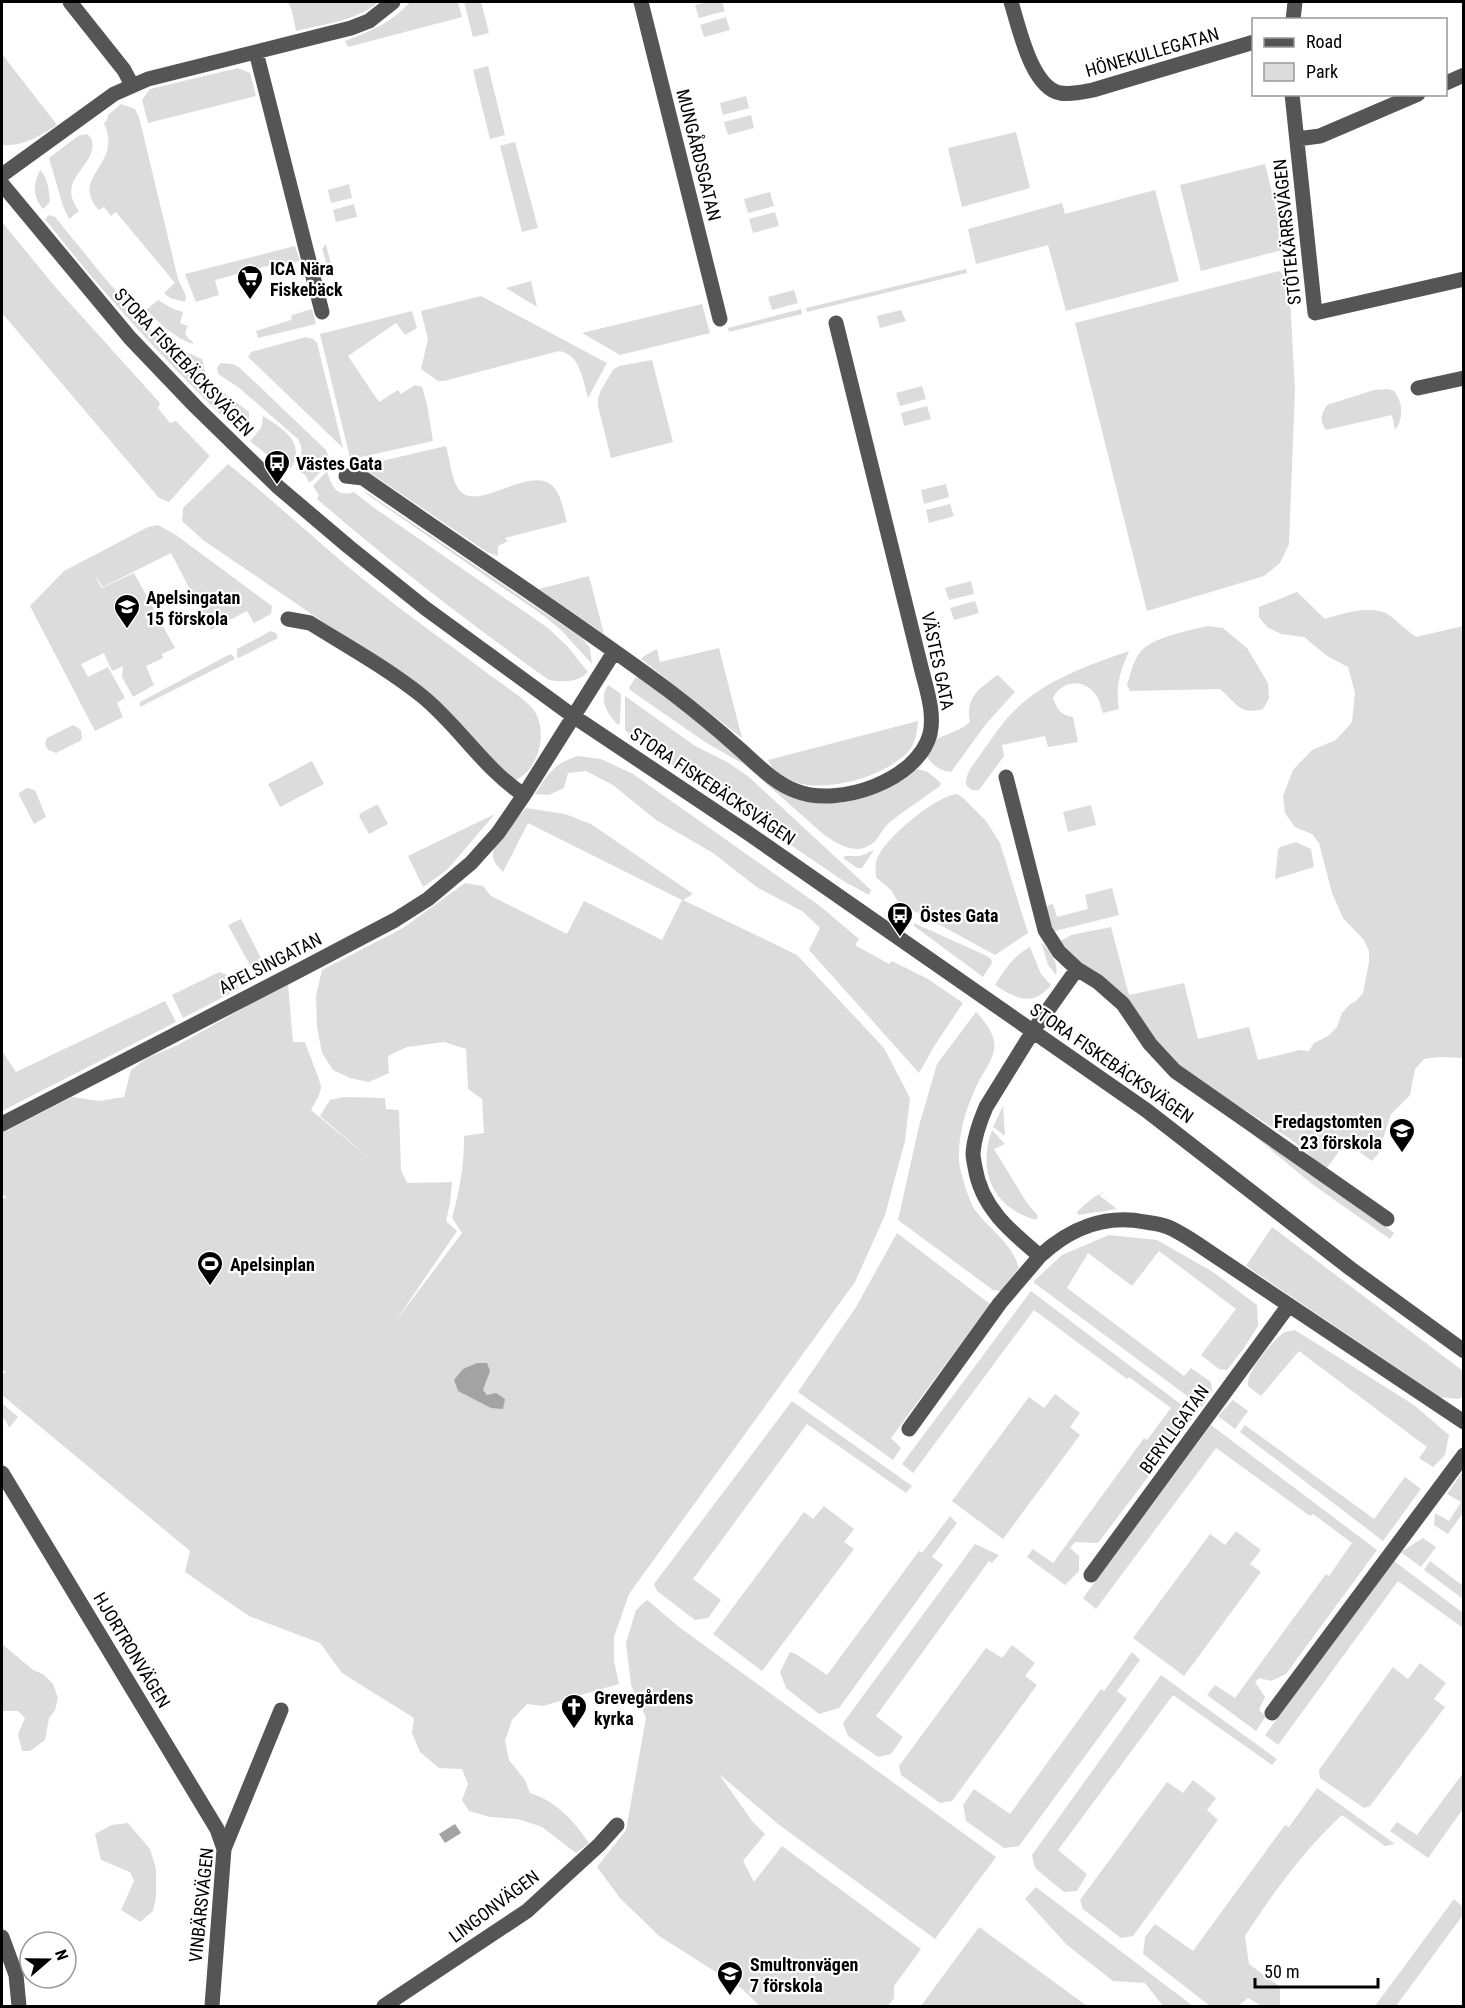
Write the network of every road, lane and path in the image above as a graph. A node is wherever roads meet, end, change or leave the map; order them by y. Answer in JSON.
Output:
{"nodes":[{"id":1,"x":70,"y":2,"type":"edge"},
{"id":2,"x":393,"y":2,"type":"edge"},
{"id":3,"x":640,"y":2,"type":"edge"},
{"id":4,"x":1011,"y":2,"type":"edge"},
{"id":5,"x":1295,"y":2,"type":"edge"},
{"id":6,"x":1293,"y":18,"type":"edge"},
{"id":7,"x":1252,"y":43,"type":"edge"},
{"id":8,"x":256,"y":52,"type":"junction"},
{"id":9,"x":1464,"y":75,"type":"edge"},
{"id":10,"x":1447,"y":83,"type":"edge"},
{"id":11,"x":132,"y":85,"type":"junction"},
{"id":12,"x":1292,"y":96,"type":"edge"},
{"id":13,"x":1413,"y":96,"type":"edge"},
{"id":14,"x":1297,"y":139,"type":"junction"},
{"id":15,"x":2,"y":175,"type":"edge"},
{"id":16,"x":2,"y":184,"type":"edge"},
{"id":17,"x":1464,"y":279,"type":"edge"},
{"id":18,"x":322,"y":312,"type":"dead end"},
{"id":19,"x":720,"y":319,"type":"dead end"},
{"id":20,"x":836,"y":324,"type":"dead end"},
{"id":21,"x":1464,"y":378,"type":"edge"},
{"id":22,"x":1418,"y":388,"type":"dead end"},
{"id":23,"x":346,"y":476,"type":"dead end"},
{"id":24,"x":288,"y":619,"type":"dead end"},
{"id":25,"x":614,"y":652,"type":"junction"},
{"id":26,"x":573,"y":716,"type":"junction"},
{"id":27,"x":1006,"y":777,"type":"dead end"},
{"id":28,"x":524,"y":795,"type":"junction"},
{"id":29,"x":1077,"y":969,"type":"junction"},
{"id":30,"x":1033,"y":1031,"type":"junction"},
{"id":31,"x":2,"y":1124,"type":"edge"},
{"id":32,"x":1388,"y":1219,"type":"dead end"},
{"id":33,"x":1040,"y":1256,"type":"junction"},
{"id":34,"x":1289,"y":1305,"type":"junction"},
{"id":35,"x":1464,"y":1351,"type":"edge"},
{"id":36,"x":1464,"y":1422,"type":"edge"},
{"id":37,"x":909,"y":1429,"type":"dead end"},
{"id":38,"x":1464,"y":1455,"type":"edge"},
{"id":39,"x":2,"y":1473,"type":"edge"},
{"id":40,"x":1091,"y":1575,"type":"dead end"},
{"id":41,"x":281,"y":1710,"type":"dead end"},
{"id":42,"x":1272,"y":1713,"type":"dead end"},
{"id":43,"x":617,"y":1825,"type":"dead end"},
{"id":44,"x":224,"y":1849,"type":"junction"},
{"id":45,"x":2,"y":1937,"type":"edge"},
{"id":46,"x":19,"y":2007,"type":"edge"},
{"id":47,"x":212,"y":2007,"type":"edge"},
{"id":48,"x":384,"y":2007,"type":"edge"}],
"edges":[{"from":1,"to":11,"type":"street"},
{"from":2,"to":8,"type":"street"},
{"from":3,"to":19,"type":"street","name":"MUNGÅRDSGATAN"},
{"from":4,"to":7,"type":"street","name":"HÖNEKULLEGATAN"},
{"from":5,"to":6,"type":"street"},
{"from":8,"to":11,"type":"street"},
{"from":8,"to":18,"type":"street"},
{"from":9,"to":10,"type":"street"},
{"from":11,"to":15,"type":"street"},
{"from":12,"to":14,"type":"street"},
{"from":13,"to":14,"type":"street"},
{"from":14,"to":17,"type":"street","name":"STÖTEKÄRRSVÄGEN"},
{"from":16,"to":26,"type":"street","name":"STORA FISKEBÄCKSVÄGEN"},
{"from":20,"to":25,"type":"street","name":"VÄSTES GATA"},
{"from":21,"to":22,"type":"street"},
{"from":23,"to":25,"type":"street","name":"VÄSTES GATA"},
{"from":24,"to":28,"type":"street"},
{"from":25,"to":26,"type":"street"},
{"from":26,"to":28,"type":"street","name":"APELSINGATAN"},
{"from":26,"to":30,"type":"street","name":"STORA FISKEBÄCKSVÄGEN"},
{"from":27,"to":29,"type":"street"},
{"from":28,"to":31,"type":"street","name":"APELSINGATAN"},
{"from":29,"to":30,"type":"street"},
{"from":29,"to":32,"type":"street"},
{"from":30,"to":33,"type":"street"},
{"from":30,"to":35,"type":"street","name":"STORA FISKEBÄCKSVÄGEN"},
{"from":33,"to":34,"type":"street"},
{"from":33,"to":37,"type":"street"},
{"from":34,"to":36,"type":"street"},
{"from":34,"to":40,"type":"street","name":"BERYLLGATAN"},
{"from":38,"to":42,"type":"street"},
{"from":39,"to":44,"type":"street","name":"HJORTRONVÄGEN"},
{"from":41,"to":44,"type":"street","name":"VINBÄRSVÄGEN"},
{"from":43,"to":48,"type":"street","name":"LINGONVÄGEN"},
{"from":44,"to":47,"type":"street","name":"VINBÄRSVÄGEN"},
{"from":45,"to":46,"type":"street"}]}
